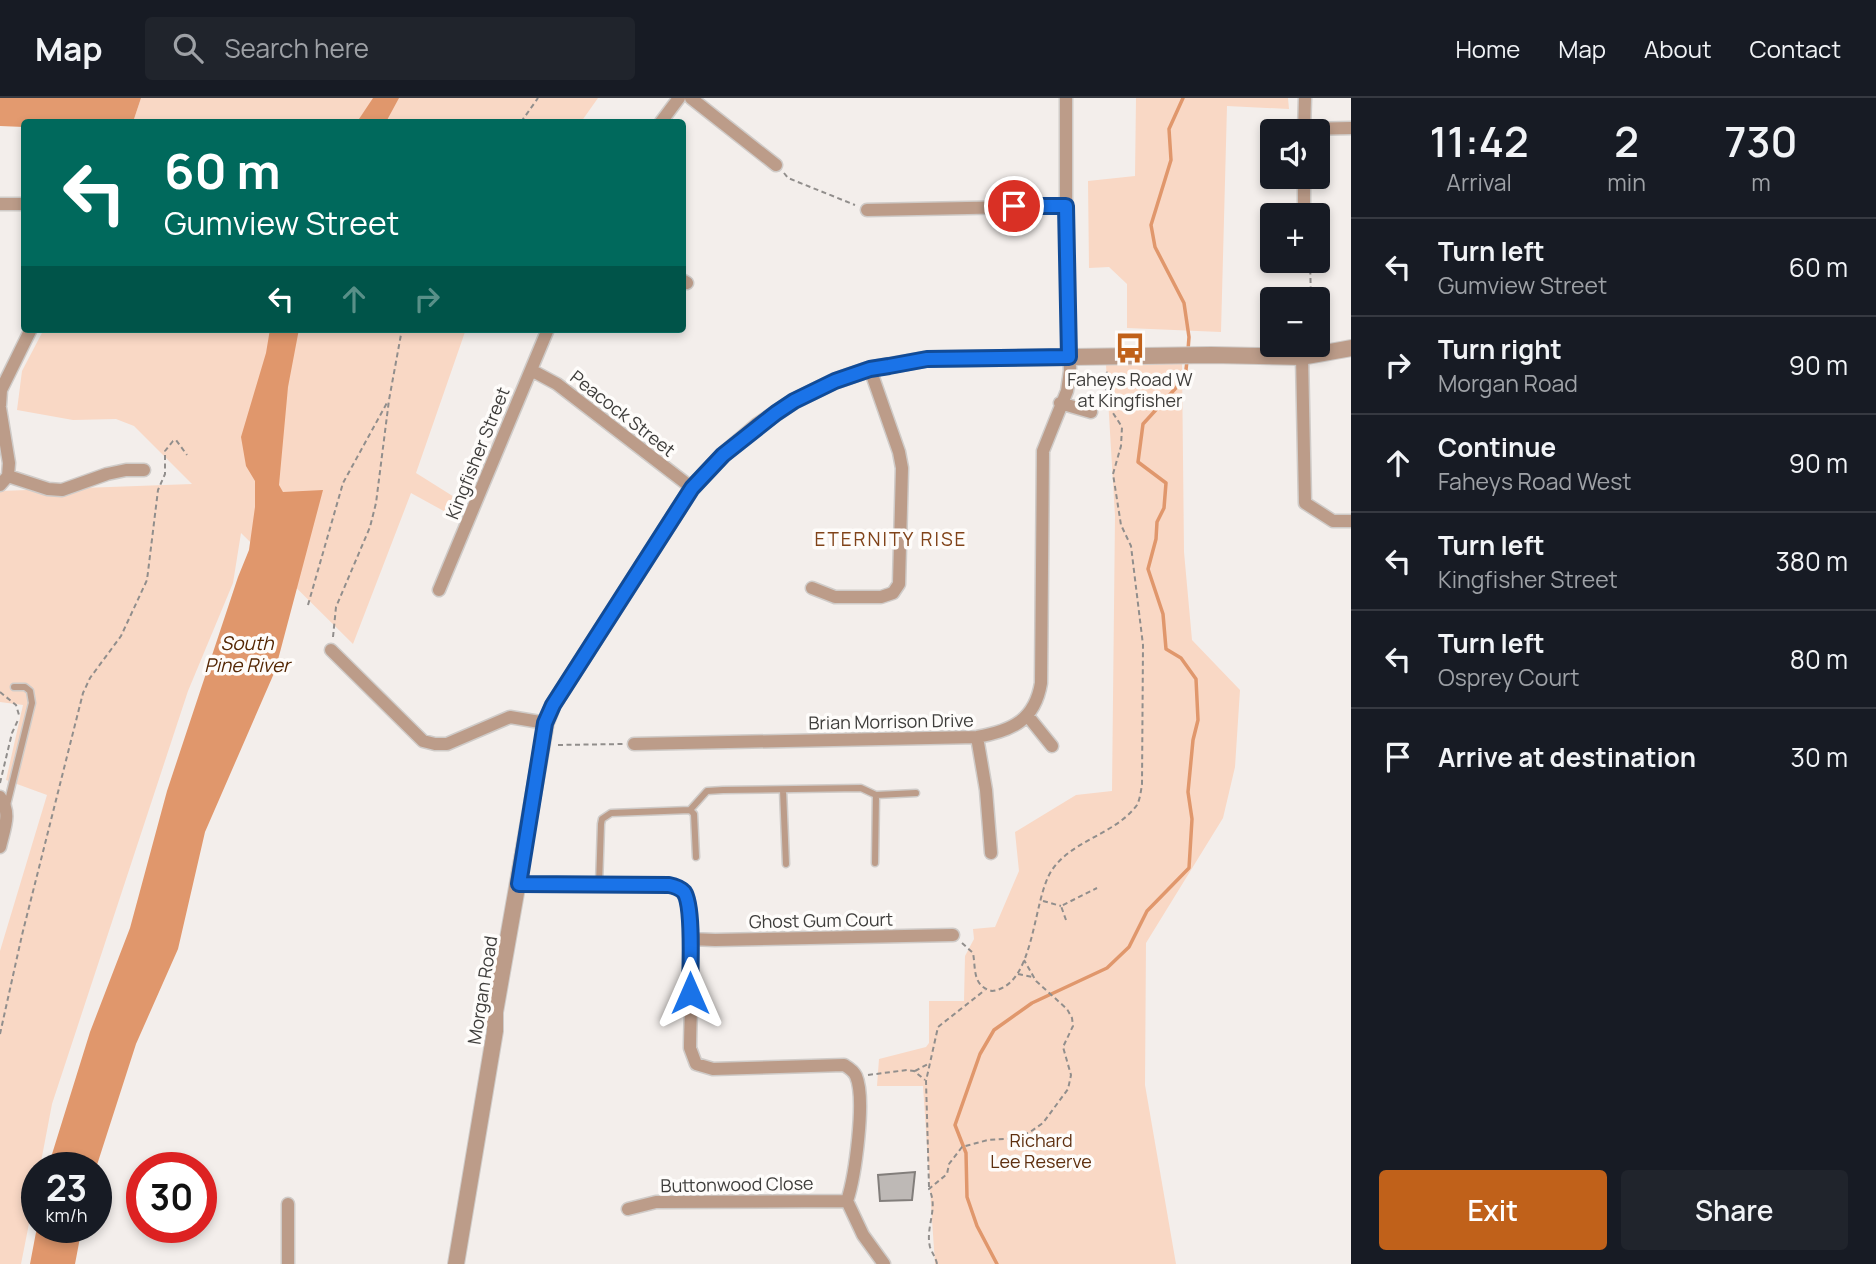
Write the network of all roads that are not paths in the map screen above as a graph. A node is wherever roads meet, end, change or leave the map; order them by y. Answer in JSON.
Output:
{"nodes":[{"id":1,"x":679,"y":98,"type":"edge"},
{"id":2,"x":691,"y":98,"type":"edge"},
{"id":3,"x":1066,"y":98,"type":"edge"},
{"id":4,"x":1305,"y":98,"type":"edge"},
{"id":5,"x":663,"y":119,"type":"edge"},
{"id":6,"x":1304,"y":119,"type":"edge"},
{"id":7,"x":1351,"y":128,"type":"edge"},
{"id":8,"x":1330,"y":129,"type":"edge"},
{"id":9,"x":776,"y":165,"type":"road end"},
{"id":10,"x":0,"y":204,"type":"edge"},
{"id":11,"x":21,"y":204,"type":"edge"},
{"id":12,"x":1066,"y":206,"type":"junction"},
{"id":13,"x":867,"y":210,"type":"road end"},
{"id":14,"x":28,"y":333,"type":"edge"},
{"id":15,"x":546,"y":333,"type":"edge"},
{"id":16,"x":1351,"y":348,"type":"edge"},
{"id":17,"x":1330,"y":352,"type":"edge"},
{"id":18,"x":1260,"y":356,"type":"edge"},
{"id":19,"x":1069,"y":357,"type":"junction"},
{"id":20,"x":1302,"y":357,"type":"edge"},
{"id":21,"x":531,"y":369,"type":"junction"},
{"id":22,"x":870,"y":369,"type":"junction"},
{"id":23,"x":0,"y":390,"type":"edge"},
{"id":24,"x":1060,"y":403,"type":"junction"},
{"id":25,"x":0,"y":406,"type":"edge"},
{"id":26,"x":1091,"y":412,"type":"dead end"},
{"id":27,"x":144,"y":470,"type":"dead end"},
{"id":28,"x":4,"y":480,"type":"edge"},
{"id":29,"x":692,"y":488,"type":"junction"},
{"id":30,"x":1351,"y":521,"type":"edge"},
{"id":31,"x":812,"y":588,"type":"dead end"},
{"id":32,"x":439,"y":590,"type":"dead end"},
{"id":33,"x":331,"y":650,"type":"road end"},
{"id":34,"x":14,"y":687,"type":"dead end"},
{"id":35,"x":1027,"y":715,"type":"junction"},
{"id":36,"x":545,"y":723,"type":"junction"},
{"id":37,"x":977,"y":737,"type":"junction"},
{"id":38,"x":634,"y":744,"type":"road end"},
{"id":39,"x":1052,"y":746,"type":"dead end"},
{"id":40,"x":783,"y":790,"type":"junction"},
{"id":41,"x":916,"y":793,"type":"dead end"},
{"id":42,"x":876,"y":795,"type":"junction"},
{"id":43,"x":3,"y":801,"type":"edge"},
{"id":44,"x":690,"y":810,"type":"junction"},
{"id":45,"x":0,"y":847,"type":"edge"},
{"id":46,"x":991,"y":853,"type":"dead end"},
{"id":47,"x":696,"y":857,"type":"dead end"},
{"id":48,"x":875,"y":863,"type":"dead end"},
{"id":49,"x":786,"y":864,"type":"dead end"},
{"id":50,"x":519,"y":884,"type":"junction"},
{"id":51,"x":599,"y":885,"type":"junction"},
{"id":52,"x":953,"y":935,"type":"road end"},
{"id":53,"x":691,"y":939,"type":"junction"},
{"id":54,"x":848,"y":1202,"type":"junction"},
{"id":55,"x":288,"y":1204,"type":"dead end"},
{"id":56,"x":628,"y":1209,"type":"dead end"},
{"id":57,"x":288,"y":1264,"type":"edge"},
{"id":58,"x":456,"y":1264,"type":"edge"},
{"id":59,"x":884,"y":1264,"type":"edge"}],
"edges":[{"from":1,"to":5,"type":"street"},
{"from":2,"to":9,"type":"street"},
{"from":3,"to":12,"type":"street"},
{"from":4,"to":6,"type":"street"},
{"from":7,"to":8,"type":"street"},
{"from":10,"to":11,"type":"street"},
{"from":12,"to":13,"type":"street"},
{"from":12,"to":19,"type":"street"},
{"from":14,"to":23,"type":"street"},
{"from":15,"to":21,"type":"street","name":"Kingfisher Street"},
{"from":16,"to":17,"type":"street","name":"Morgan Road"},
{"from":18,"to":19,"type":"street","name":"Morgan Road"},
{"from":19,"to":22,"type":"street","name":"Morgan Road"},
{"from":19,"to":24,"type":"street"},
{"from":20,"to":30,"type":"street"},
{"from":21,"to":29,"type":"street","name":"Peacock Street"},
{"from":21,"to":32,"type":"street","name":"Kingfisher Street"},
{"from":22,"to":29,"type":"street","name":"Morgan Road"},
{"from":22,"to":31,"type":"street"},
{"from":23,"to":25,"type":"street"},
{"from":24,"to":26,"type":"street"},
{"from":24,"to":35,"type":"street"},
{"from":25,"to":28,"type":"street"},
{"from":27,"to":28,"type":"street"},
{"from":29,"to":36,"type":"street","name":"Morgan Road"},
{"from":33,"to":36,"type":"street"},
{"from":34,"to":43,"type":"lane"},
{"from":35,"to":37,"type":"street","name":"Brian Morrison Drive"},
{"from":35,"to":39,"type":"street"},
{"from":36,"to":50,"type":"street","name":"Morgan Road"},
{"from":37,"to":38,"type":"street","name":"Brian Morrison Drive"},
{"from":37,"to":46,"type":"street"},
{"from":40,"to":42,"type":"lane"},
{"from":40,"to":44,"type":"lane"},
{"from":40,"to":49,"type":"lane"},
{"from":41,"to":42,"type":"lane"},
{"from":42,"to":48,"type":"lane"},
{"from":43,"to":45,"type":"street"},
{"from":44,"to":47,"type":"lane"},
{"from":44,"to":51,"type":"lane"},
{"from":50,"to":51,"type":"street"},
{"from":50,"to":58,"type":"street","name":"Morgan Road"},
{"from":51,"to":53,"type":"street"},
{"from":52,"to":53,"type":"street","name":"Ghost Gum Court"},
{"from":53,"to":54,"type":"street"},
{"from":54,"to":56,"type":"street","name":"Buttonwood Close"},
{"from":54,"to":59,"type":"street"},
{"from":55,"to":57,"type":"street"}]}
